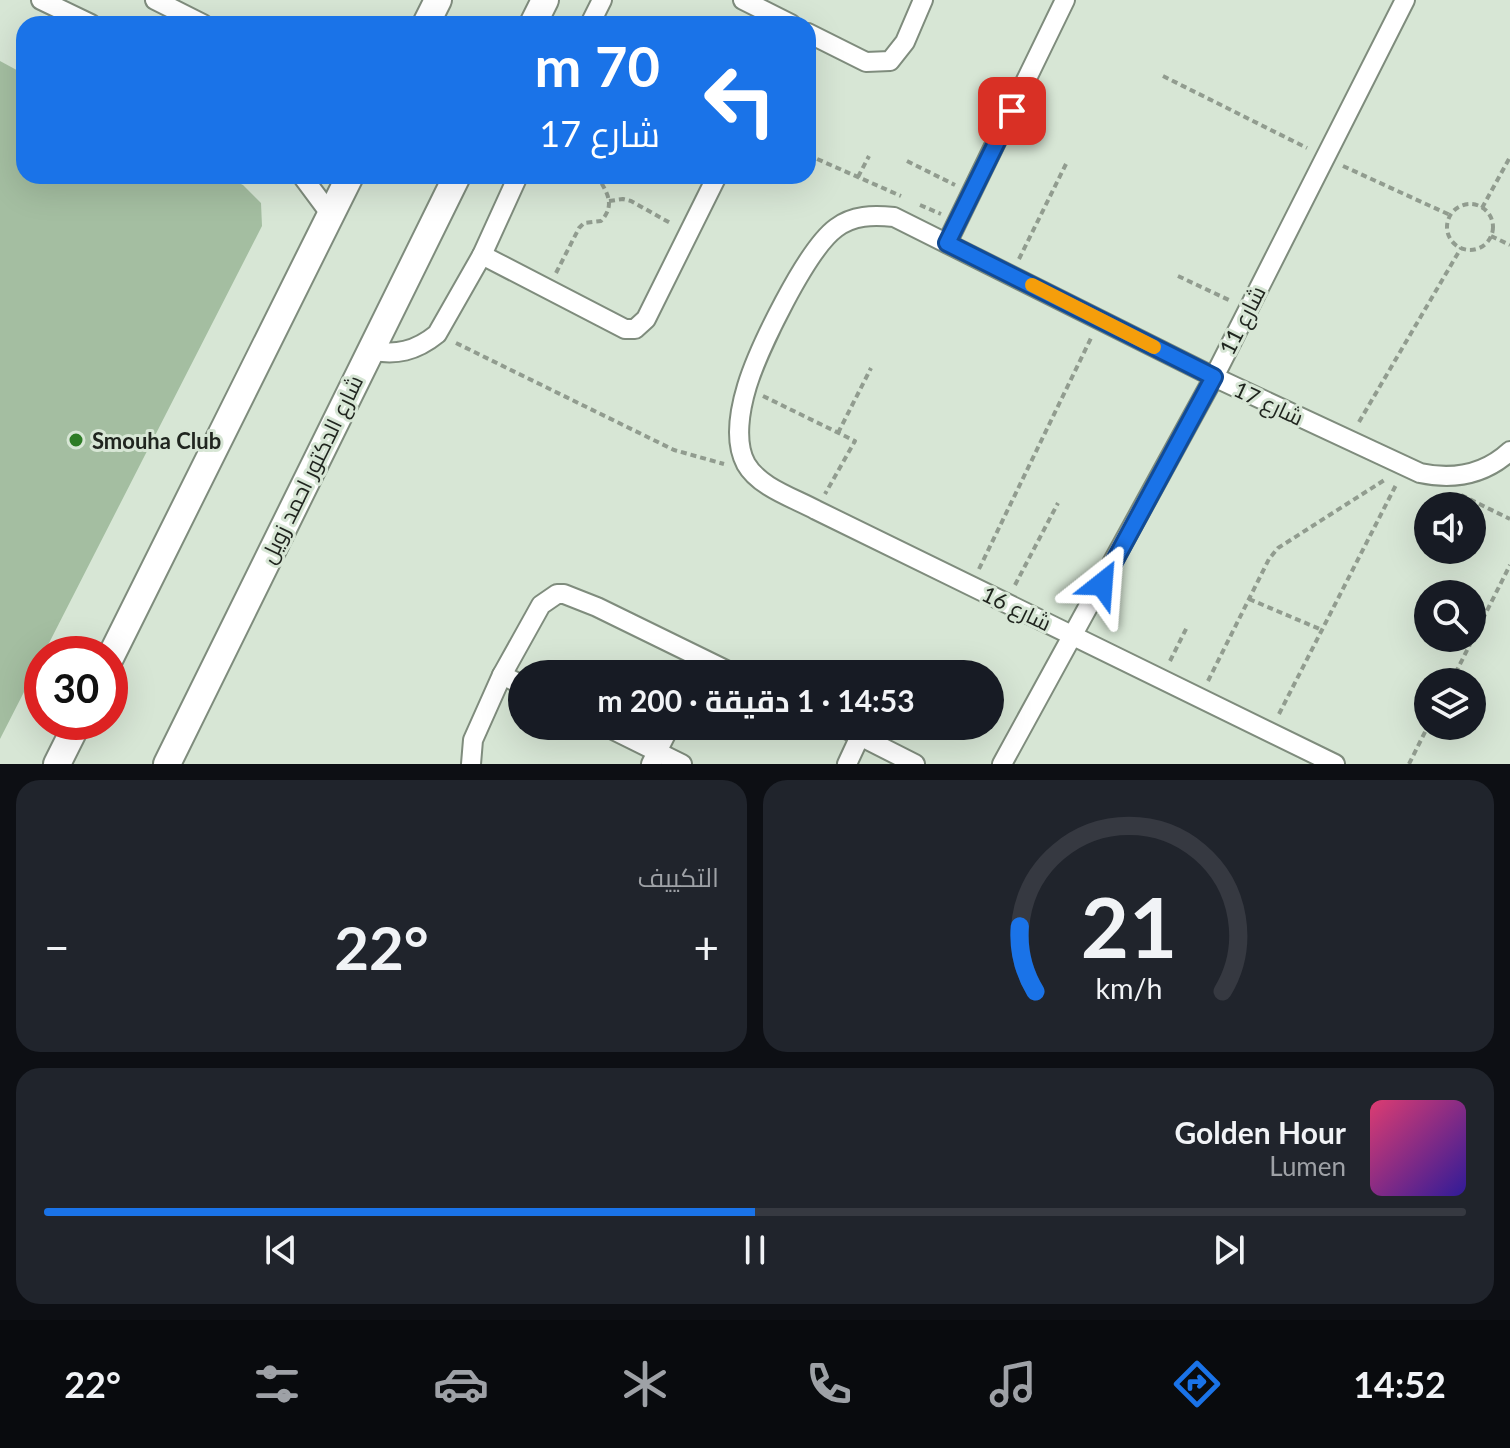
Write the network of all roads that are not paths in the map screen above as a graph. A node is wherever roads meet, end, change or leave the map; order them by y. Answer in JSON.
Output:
{"nodes":[{"id":1,"x":41,"y":0,"type":"edge"},
{"id":2,"x":155,"y":0,"type":"edge"},
{"id":3,"x":743,"y":0,"type":"edge"},
{"id":4,"x":923,"y":0,"type":"edge"},
{"id":5,"x":1065,"y":0,"type":"edge"},
{"id":6,"x":1405,"y":0,"type":"edge"},
{"id":7,"x":74,"y":16,"type":"edge"},
{"id":8,"x":187,"y":16,"type":"edge"},
{"id":9,"x":775,"y":16,"type":"edge"},
{"id":10,"x":816,"y":37,"type":"edge"},
{"id":11,"x":308,"y":184,"type":"edge"},
{"id":12,"x":346,"y":184,"type":"edge"},
{"id":13,"x":453,"y":184,"type":"edge"},
{"id":14,"x":514,"y":184,"type":"edge"},
{"id":15,"x":713,"y":184,"type":"edge"},
{"id":16,"x":331,"y":215,"type":"junction"},
{"id":17,"x":947,"y":243,"type":"junction"},
{"id":18,"x":482,"y":255,"type":"junction"},
{"id":19,"x":369,"y":350,"type":"junction"},
{"id":20,"x":1214,"y":377,"type":"junction"},
{"id":21,"x":1510,"y":451,"type":"edge"},
{"id":22,"x":747,"y":465,"type":"joint"},
{"id":23,"x":121,"y":636,"type":"edge"},
{"id":24,"x":1074,"y":636,"type":"junction"},
{"id":25,"x":510,"y":660,"type":"edge"},
{"id":26,"x":687,"y":660,"type":"edge"},
{"id":27,"x":508,"y":664,"type":"edge"},
{"id":28,"x":502,"y":675,"type":"junction"},
{"id":29,"x":508,"y":678,"type":"edge"},
{"id":30,"x":69,"y":740,"type":"edge"},
{"id":31,"x":626,"y":740,"type":"edge"},
{"id":32,"x":663,"y":740,"type":"edge"},
{"id":33,"x":858,"y":740,"type":"edge"},
{"id":34,"x":868,"y":740,"type":"edge"},
{"id":35,"x":654,"y":758,"type":"edge"},
{"id":36,"x":57,"y":764,"type":"edge"},
{"id":37,"x":167,"y":764,"type":"edge"},
{"id":38,"x":471,"y":764,"type":"edge"},
{"id":39,"x":682,"y":764,"type":"edge"},
{"id":40,"x":847,"y":764,"type":"edge"},
{"id":41,"x":915,"y":764,"type":"edge"},
{"id":42,"x":1002,"y":764,"type":"edge"},
{"id":43,"x":1335,"y":764,"type":"edge"}],
"edges":[{"from":1,"to":7,"type":"street"},
{"from":2,"to":8,"type":"street"},
{"from":3,"to":9,"type":"street"},
{"from":4,"to":10,"type":"street"},
{"from":5,"to":17,"type":"street"},
{"from":6,"to":20,"type":"street","name":"شارع 11"},
{"from":11,"to":16,"type":"street"},
{"from":12,"to":16,"type":"street"},
{"from":13,"to":19,"type":"street","name":"شارع الدكتور احمد زويل"},
{"from":14,"to":18,"type":"street"},
{"from":15,"to":18,"type":"street"},
{"from":16,"to":23,"type":"street"},
{"from":17,"to":20,"type":"street","name":"شارع 17"},
{"from":17,"to":22,"type":"street","name":"شارع 17"},
{"from":18,"to":19,"type":"street"},
{"from":19,"to":37,"type":"street","name":"شارع الدكتور احمد زويل"},
{"from":20,"to":21,"type":"street","name":"شارع 17"},
{"from":20,"to":24,"type":"street","name":"شارع 11"},
{"from":22,"to":24,"type":"street","name":"شارع 16"},
{"from":24,"to":42,"type":"street","name":"شارع 11"},
{"from":24,"to":43,"type":"street","name":"شارع 16"},
{"from":25,"to":26,"type":"street"},
{"from":27,"to":28,"type":"street"},
{"from":28,"to":29,"type":"street"},
{"from":28,"to":38,"type":"street"},
{"from":30,"to":36,"type":"street"},
{"from":31,"to":35,"type":"street"},
{"from":32,"to":35,"type":"street"},
{"from":33,"to":40,"type":"street"},
{"from":34,"to":41,"type":"street"},
{"from":35,"to":39,"type":"street"}]}
